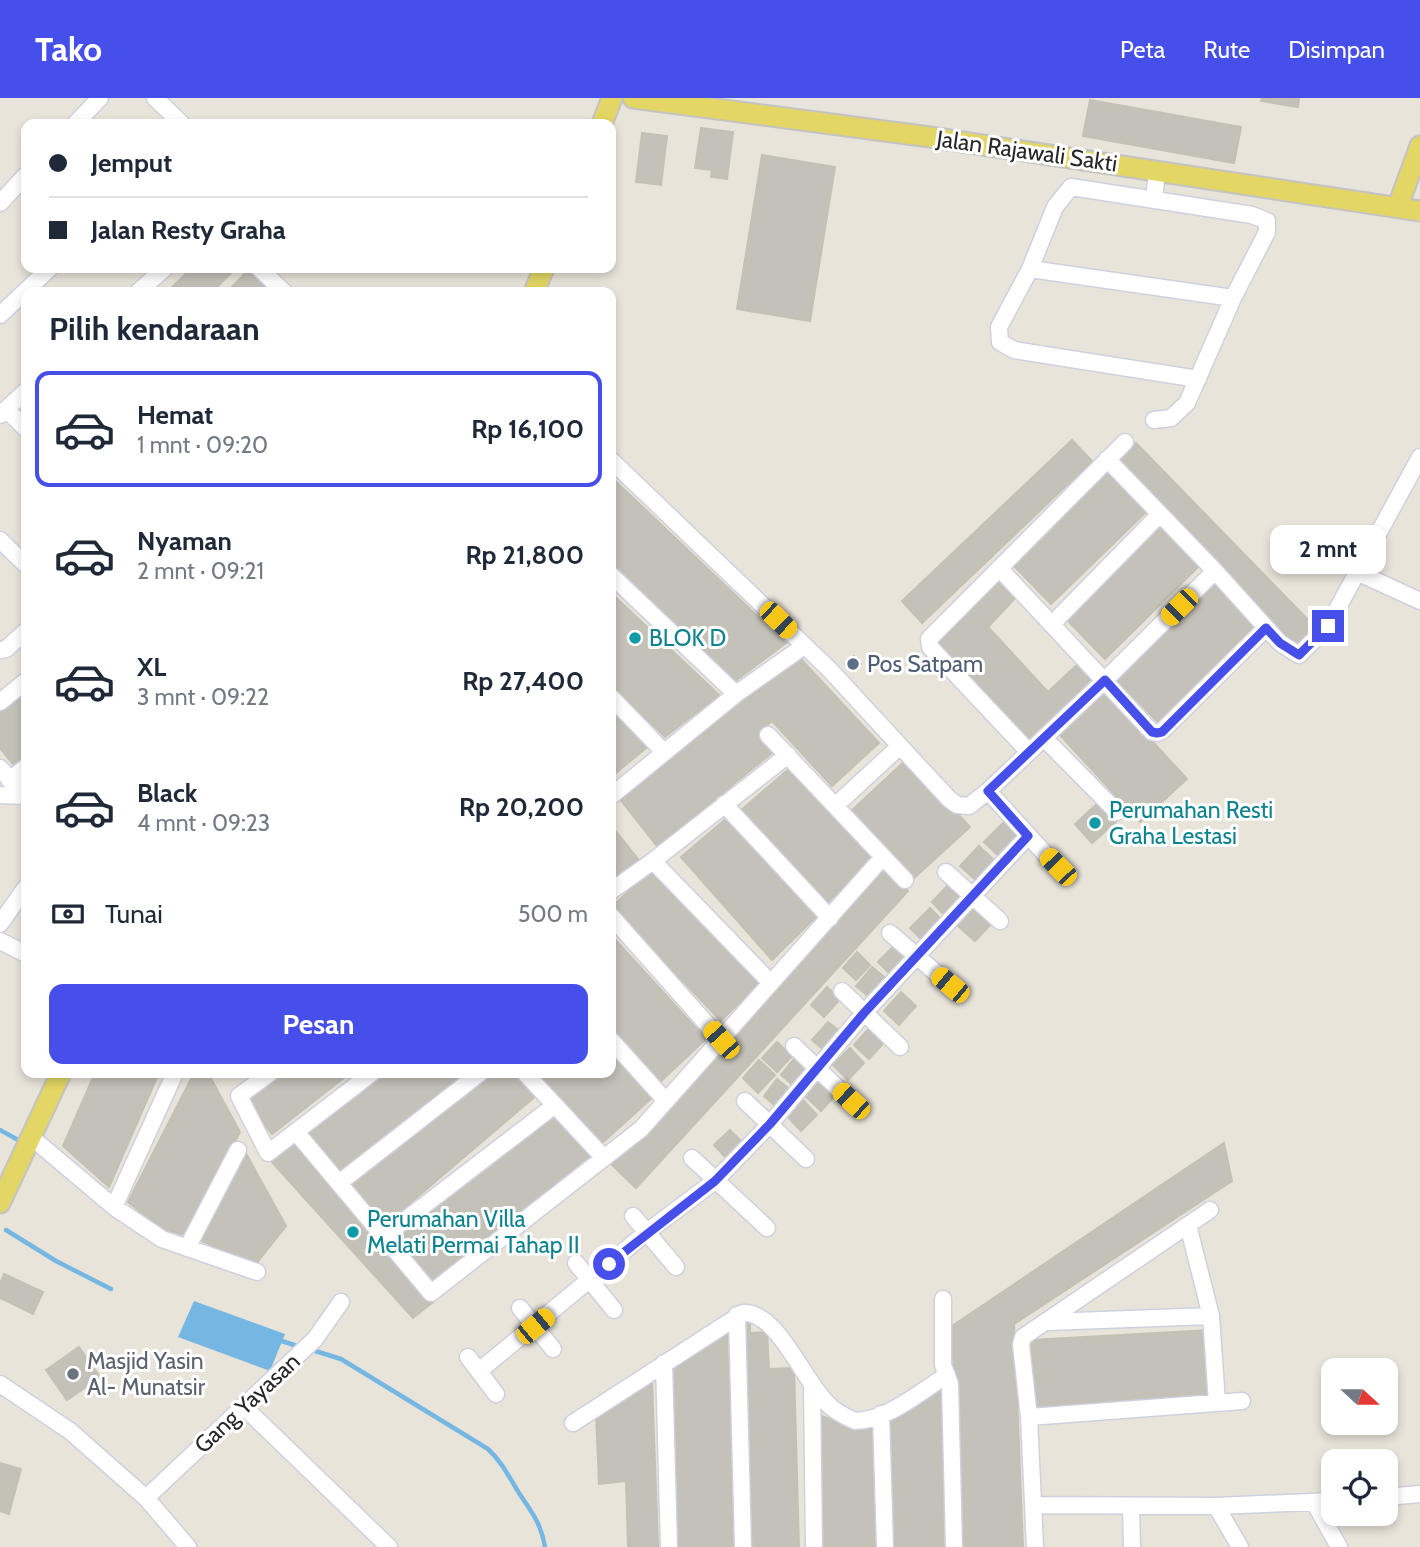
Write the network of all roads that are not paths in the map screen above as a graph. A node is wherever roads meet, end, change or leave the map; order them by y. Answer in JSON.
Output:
{"nodes":[{"id":1,"x":100,"y":98,"type":"edge"},
{"id":2,"x":155,"y":98,"type":"edge"},
{"id":3,"x":612,"y":98,"type":"edge"},
{"id":4,"x":633,"y":98,"type":"edge"},
{"id":5,"x":80,"y":119,"type":"edge"},
{"id":6,"x":177,"y":119,"type":"edge"},
{"id":7,"x":603,"y":119,"type":"edge"},
{"id":8,"x":1420,"y":146,"type":"edge"},
{"id":9,"x":1157,"y":171,"type":"junction"},
{"id":10,"x":21,"y":180,"type":"edge"},
{"id":11,"x":1154,"y":200,"type":"junction"},
{"id":12,"x":0,"y":203,"type":"edge"},
{"id":13,"x":1398,"y":206,"type":"junction"},
{"id":14,"x":1420,"y":211,"type":"edge"},
{"id":15,"x":1030,"y":269,"type":"junction"},
{"id":16,"x":45,"y":273,"type":"edge"},
{"id":17,"x":159,"y":273,"type":"edge"},
{"id":18,"x":264,"y":273,"type":"edge"},
{"id":19,"x":30,"y":287,"type":"edge"},
{"id":20,"x":144,"y":287,"type":"edge"},
{"id":21,"x":279,"y":287,"type":"edge"},
{"id":22,"x":21,"y":296,"type":"edge"},
{"id":23,"x":1233,"y":298,"type":"junction"},
{"id":24,"x":0,"y":316,"type":"edge"},
{"id":25,"x":1198,"y":379,"type":"junction"},
{"id":26,"x":21,"y":396,"type":"edge"},
{"id":27,"x":3,"y":412,"type":"edge"},
{"id":28,"x":1154,"y":421,"type":"dead end"},
{"id":29,"x":21,"y":425,"type":"edge"},
{"id":30,"x":1125,"y":442,"type":"dead end"},
{"id":31,"x":1420,"y":458,"type":"edge"},
{"id":32,"x":1107,"y":459,"type":"junction"},
{"id":33,"x":616,"y":465,"type":"edge"},
{"id":34,"x":1160,"y":514,"type":"junction"},
{"id":35,"x":0,"y":540,"type":"edge"},
{"id":36,"x":21,"y":560,"type":"edge"},
{"id":37,"x":999,"y":568,"type":"junction"},
{"id":38,"x":1215,"y":571,"type":"junction"},
{"id":39,"x":1357,"y":572,"type":"junction"},
{"id":40,"x":616,"y":580,"type":"edge"},
{"id":41,"x":1420,"y":601,"type":"edge"},
{"id":42,"x":1052,"y":624,"type":"junction"},
{"id":43,"x":1266,"y":628,"type":"junction"},
{"id":44,"x":21,"y":636,"type":"edge"},
{"id":45,"x":804,"y":646,"type":"junction"},
{"id":46,"x":0,"y":650,"type":"edge"},
{"id":47,"x":1105,"y":680,"type":"junction"},
{"id":48,"x":21,"y":685,"type":"edge"},
{"id":49,"x":736,"y":694,"type":"junction"},
{"id":50,"x":0,"y":702,"type":"edge"},
{"id":51,"x":616,"y":702,"type":"edge"},
{"id":52,"x":768,"y":735,"type":"dead end"},
{"id":53,"x":1044,"y":738,"type":"junction"},
{"id":54,"x":900,"y":746,"type":"junction"},
{"id":55,"x":664,"y":752,"type":"junction"},
{"id":56,"x":1029,"y":752,"type":"junction"},
{"id":57,"x":788,"y":755,"type":"junction"},
{"id":58,"x":5,"y":774,"type":"edge"},
{"id":59,"x":988,"y":791,"type":"junction"},
{"id":60,"x":21,"y":792,"type":"edge"},
{"id":61,"x":616,"y":792,"type":"edge"},
{"id":62,"x":0,"y":795,"type":"edge"},
{"id":63,"x":21,"y":797,"type":"edge"},
{"id":64,"x":724,"y":804,"type":"junction"},
{"id":65,"x":835,"y":806,"type":"junction"},
{"id":66,"x":1117,"y":812,"type":"dead end"},
{"id":67,"x":1028,"y":836,"type":"junction"},
{"id":68,"x":883,"y":857,"type":"junction"},
{"id":69,"x":653,"y":861,"type":"junction"},
{"id":70,"x":1058,"y":867,"type":"dead end"},
{"id":71,"x":946,"y":873,"type":"dead end"},
{"id":72,"x":905,"y":880,"type":"dead end"},
{"id":73,"x":616,"y":887,"type":"edge"},
{"id":74,"x":21,"y":894,"type":"edge"},
{"id":75,"x":973,"y":896,"type":"junction"},
{"id":76,"x":830,"y":918,"type":"junction"},
{"id":77,"x":1000,"y":921,"type":"dead end"},
{"id":78,"x":616,"y":922,"type":"edge"},
{"id":79,"x":0,"y":924,"type":"edge"},
{"id":80,"x":890,"y":933,"type":"dead end"},
{"id":81,"x":0,"y":940,"type":"edge"},
{"id":82,"x":21,"y":951,"type":"edge"},
{"id":83,"x":916,"y":957,"type":"junction"},
{"id":84,"x":771,"y":983,"type":"junction"},
{"id":85,"x":950,"y":985,"type":"dead end"},
{"id":86,"x":842,"y":991,"type":"dead end"},
{"id":87,"x":864,"y":1013,"type":"junction"},
{"id":88,"x":721,"y":1040,"type":"junction"},
{"id":89,"x":616,"y":1046,"type":"edge"},
{"id":90,"x":794,"y":1046,"type":"dead end"},
{"id":91,"x":900,"y":1047,"type":"dead end"},
{"id":92,"x":816,"y":1068,"type":"junction"},
{"id":93,"x":59,"y":1078,"type":"edge"},
{"id":94,"x":173,"y":1078,"type":"edge"},
{"id":95,"x":263,"y":1078,"type":"edge"},
{"id":96,"x":366,"y":1078,"type":"edge"},
{"id":97,"x":474,"y":1078,"type":"edge"},
{"id":98,"x":530,"y":1078,"type":"edge"},
{"id":99,"x":666,"y":1101,"type":"junction"},
{"id":100,"x":745,"y":1101,"type":"dead end"},
{"id":101,"x":851,"y":1101,"type":"dead end"},
{"id":102,"x":555,"y":1105,"type":"junction"},
{"id":103,"x":770,"y":1124,"type":"junction"},
{"id":104,"x":296,"y":1132,"type":"junction"},
{"id":105,"x":31,"y":1137,"type":"junction"},
{"id":106,"x":238,"y":1150,"type":"dead end"},
{"id":107,"x":604,"y":1158,"type":"junction"},
{"id":108,"x":692,"y":1158,"type":"dead end"},
{"id":109,"x":806,"y":1159,"type":"dead end"},
{"id":110,"x":715,"y":1181,"type":"junction"},
{"id":111,"x":339,"y":1183,"type":"junction"},
{"id":112,"x":0,"y":1203,"type":"edge"},
{"id":113,"x":114,"y":1207,"type":"junction"},
{"id":114,"x":1210,"y":1210,"type":"dead end"},
{"id":115,"x":633,"y":1216,"type":"dead end"},
{"id":116,"x":1188,"y":1225,"type":"junction"},
{"id":117,"x":767,"y":1228,"type":"dead end"},
{"id":118,"x":647,"y":1232,"type":"junction"},
{"id":119,"x":383,"y":1237,"type":"junction"},
{"id":120,"x":187,"y":1248,"type":"junction"},
{"id":121,"x":576,"y":1263,"type":"dead end"},
{"id":122,"x":676,"y":1267,"type":"dead end"},
{"id":123,"x":257,"y":1272,"type":"dead end"},
{"id":124,"x":590,"y":1280,"type":"junction"},
{"id":125,"x":943,"y":1299,"type":"dead end"},
{"id":126,"x":341,"y":1302,"type":"dead end"},
{"id":127,"x":520,"y":1308,"type":"dead end"},
{"id":128,"x":614,"y":1310,"type":"dead end"},
{"id":129,"x":737,"y":1315,"type":"junction"},
{"id":130,"x":1211,"y":1317,"type":"junction"},
{"id":131,"x":1047,"y":1322,"type":"junction"},
{"id":132,"x":535,"y":1326,"type":"junction"},
{"id":133,"x":553,"y":1349,"type":"dead end"},
{"id":134,"x":468,"y":1357,"type":"dead end"},
{"id":135,"x":664,"y":1363,"type":"junction"},
{"id":136,"x":479,"y":1371,"type":"junction"},
{"id":137,"x":947,"y":1375,"type":"junction"},
{"id":138,"x":0,"y":1384,"type":"edge"},
{"id":139,"x":811,"y":1385,"type":"junction"},
{"id":140,"x":496,"y":1394,"type":"dead end"},
{"id":141,"x":1242,"y":1401,"type":"dead end"},
{"id":142,"x":1217,"y":1403,"type":"junction"},
{"id":143,"x":243,"y":1406,"type":"junction"},
{"id":144,"x":881,"y":1414,"type":"junction"},
{"id":145,"x":1029,"y":1417,"type":"junction"},
{"id":146,"x":573,"y":1423,"type":"dead end"},
{"id":147,"x":1420,"y":1494,"type":"edge"},
{"id":148,"x":1398,"y":1496,"type":"edge"},
{"id":149,"x":146,"y":1498,"type":"junction"},
{"id":150,"x":1321,"y":1502,"type":"edge"},
{"id":151,"x":1314,"y":1503,"type":"junction"},
{"id":152,"x":1033,"y":1506,"type":"junction"},
{"id":153,"x":1216,"y":1506,"type":"junction"},
{"id":154,"x":1131,"y":1507,"type":"junction"},
{"id":155,"x":188,"y":1547,"type":"edge"},
{"id":156,"x":389,"y":1547,"type":"edge"},
{"id":157,"x":669,"y":1547,"type":"edge"},
{"id":158,"x":743,"y":1547,"type":"edge"},
{"id":159,"x":814,"y":1547,"type":"edge"},
{"id":160,"x":885,"y":1547,"type":"edge"},
{"id":161,"x":954,"y":1547,"type":"edge"},
{"id":162,"x":1035,"y":1547,"type":"edge"},
{"id":163,"x":1132,"y":1547,"type":"edge"},
{"id":164,"x":1240,"y":1547,"type":"edge"},
{"id":165,"x":1339,"y":1547,"type":"edge"}],
"edges":[{"from":1,"to":5,"type":"street"},
{"from":2,"to":6,"type":"street"},
{"from":3,"to":7,"type":"main road"},
{"from":4,"to":9,"type":"main road","name":"Jalan Rajawali Sakti"},
{"from":8,"to":13,"type":"main road"},
{"from":9,"to":11,"type":"street"},
{"from":9,"to":13,"type":"main road","name":"Jalan Rajawali Sakti"},
{"from":10,"to":12,"type":"street"},
{"from":11,"to":15,"type":"street"},
{"from":11,"to":23,"type":"street"},
{"from":13,"to":14,"type":"main road","name":"Jalan Rajawali Sakti"},
{"from":15,"to":23,"type":"street"},
{"from":15,"to":25,"type":"street"},
{"from":16,"to":19,"type":"street"},
{"from":17,"to":20,"type":"street"},
{"from":18,"to":21,"type":"street"},
{"from":22,"to":24,"type":"street"},
{"from":23,"to":25,"type":"street"},
{"from":25,"to":28,"type":"street"},
{"from":26,"to":27,"type":"street"},
{"from":27,"to":29,"type":"street"},
{"from":30,"to":32,"type":"street"},
{"from":31,"to":39,"type":"street"},
{"from":32,"to":34,"type":"street"},
{"from":32,"to":37,"type":"street"},
{"from":33,"to":45,"type":"street"},
{"from":34,"to":38,"type":"street"},
{"from":34,"to":42,"type":"street"},
{"from":35,"to":36,"type":"street"},
{"from":37,"to":42,"type":"street"},
{"from":37,"to":56,"type":"street"},
{"from":38,"to":43,"type":"street"},
{"from":38,"to":47,"type":"street"},
{"from":39,"to":41,"type":"street"},
{"from":39,"to":43,"type":"street"},
{"from":40,"to":49,"type":"street"},
{"from":42,"to":47,"type":"street"},
{"from":43,"to":47,"type":"street"},
{"from":44,"to":46,"type":"street"},
{"from":45,"to":49,"type":"street"},
{"from":45,"to":54,"type":"street"},
{"from":47,"to":53,"type":"street"},
{"from":48,"to":50,"type":"street"},
{"from":49,"to":55,"type":"street"},
{"from":51,"to":55,"type":"street"},
{"from":52,"to":57,"type":"street"},
{"from":53,"to":56,"type":"street"},
{"from":53,"to":66,"type":"street"},
{"from":54,"to":59,"type":"street"},
{"from":54,"to":65,"type":"street"},
{"from":55,"to":61,"type":"street"},
{"from":56,"to":59,"type":"street"},
{"from":57,"to":64,"type":"street"},
{"from":57,"to":65,"type":"street"},
{"from":58,"to":60,"type":"street"},
{"from":59,"to":67,"type":"street"},
{"from":62,"to":63,"type":"street"},
{"from":64,"to":69,"type":"street"},
{"from":64,"to":76,"type":"street"},
{"from":65,"to":68,"type":"street"},
{"from":67,"to":70,"type":"street"},
{"from":67,"to":75,"type":"street"},
{"from":68,"to":72,"type":"street"},
{"from":68,"to":76,"type":"street"},
{"from":69,"to":73,"type":"street"},
{"from":69,"to":84,"type":"street"},
{"from":71,"to":75,"type":"street"},
{"from":74,"to":79,"type":"street"},
{"from":75,"to":77,"type":"street"},
{"from":75,"to":83,"type":"street"},
{"from":76,"to":84,"type":"street"},
{"from":78,"to":88,"type":"street"},
{"from":80,"to":83,"type":"street"},
{"from":81,"to":82,"type":"street"},
{"from":83,"to":85,"type":"street"},
{"from":83,"to":87,"type":"street"},
{"from":84,"to":88,"type":"street"},
{"from":86,"to":87,"type":"street"},
{"from":87,"to":91,"type":"street"},
{"from":87,"to":92,"type":"street"},
{"from":88,"to":99,"type":"street"},
{"from":89,"to":99,"type":"street"},
{"from":90,"to":92,"type":"street"},
{"from":92,"to":101,"type":"street"},
{"from":92,"to":103,"type":"street"},
{"from":93,"to":105,"type":"main road"},
{"from":94,"to":113,"type":"street"},
{"from":95,"to":104,"type":"street"},
{"from":96,"to":104,"type":"street"},
{"from":97,"to":111,"type":"street"},
{"from":98,"to":102,"type":"street"},
{"from":99,"to":107,"type":"street"},
{"from":100,"to":103,"type":"street"},
{"from":102,"to":107,"type":"street"},
{"from":102,"to":119,"type":"street"},
{"from":103,"to":109,"type":"street"},
{"from":103,"to":110,"type":"street"},
{"from":104,"to":111,"type":"street"},
{"from":105,"to":112,"type":"main road"},
{"from":105,"to":113,"type":"street"},
{"from":106,"to":120,"type":"street"},
{"from":107,"to":119,"type":"street"},
{"from":108,"to":110,"type":"street"},
{"from":110,"to":117,"type":"street"},
{"from":110,"to":118,"type":"street"},
{"from":111,"to":119,"type":"street"},
{"from":113,"to":120,"type":"street"},
{"from":114,"to":116,"type":"street"},
{"from":115,"to":118,"type":"street"},
{"from":116,"to":130,"type":"street"},
{"from":116,"to":131,"type":"street"},
{"from":118,"to":122,"type":"street"},
{"from":118,"to":124,"type":"street"},
{"from":120,"to":123,"type":"street"},
{"from":121,"to":124,"type":"street"},
{"from":124,"to":128,"type":"street"},
{"from":124,"to":132,"type":"street"},
{"from":125,"to":137,"type":"street"},
{"from":126,"to":143,"type":"street","name":"Gang Yayasan"},
{"from":127,"to":132,"type":"street"},
{"from":129,"to":135,"type":"street"},
{"from":129,"to":139,"type":"street"},
{"from":129,"to":158,"type":"street"},
{"from":130,"to":131,"type":"street"},
{"from":130,"to":142,"type":"street"},
{"from":131,"to":145,"type":"street"},
{"from":132,"to":133,"type":"street"},
{"from":132,"to":136,"type":"street"},
{"from":134,"to":136,"type":"street"},
{"from":135,"to":146,"type":"street"},
{"from":135,"to":157,"type":"street"},
{"from":136,"to":140,"type":"street"},
{"from":137,"to":144,"type":"street"},
{"from":137,"to":161,"type":"street"},
{"from":138,"to":149,"type":"street"},
{"from":139,"to":144,"type":"street"},
{"from":139,"to":159,"type":"street"},
{"from":141,"to":142,"type":"street"},
{"from":142,"to":145,"type":"street"},
{"from":143,"to":149,"type":"street","name":"Gang Yayasan"},
{"from":143,"to":156,"type":"street"},
{"from":144,"to":160,"type":"street"},
{"from":145,"to":152,"type":"street"},
{"from":147,"to":148,"type":"street"},
{"from":149,"to":155,"type":"street"},
{"from":150,"to":151,"type":"street"},
{"from":151,"to":153,"type":"street"},
{"from":151,"to":165,"type":"street"},
{"from":152,"to":154,"type":"street"},
{"from":152,"to":162,"type":"street"},
{"from":153,"to":154,"type":"street"},
{"from":153,"to":164,"type":"street"},
{"from":154,"to":163,"type":"street"}]}
